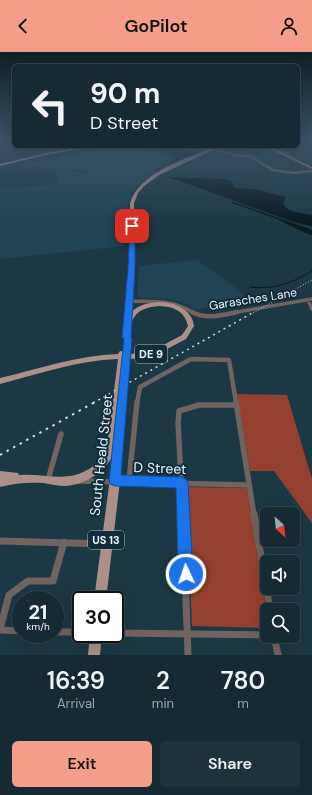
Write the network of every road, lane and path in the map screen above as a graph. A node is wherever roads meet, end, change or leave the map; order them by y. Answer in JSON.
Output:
{"nodes":[{"id":1,"x":173,"y":167,"type":"edge"},
{"id":2,"x":268,"y":167,"type":"edge"},
{"id":3,"x":312,"y":171,"type":"edge"},
{"id":4,"x":310,"y":300,"type":"edge"},
{"id":5,"x":129,"y":301,"type":"junction"},
{"id":6,"x":312,"y":309,"type":"edge"},
{"id":7,"x":127,"y":325,"type":"junction"},
{"id":8,"x":0,"y":376,"type":"edge"},
{"id":9,"x":20,"y":376,"type":"junction"},
{"id":10,"x":0,"y":381,"type":"edge"},
{"id":11,"x":236,"y":405,"type":"junction"},
{"id":12,"x":60,"y":434,"type":"dead end"},
{"id":13,"x":115,"y":443,"type":"junction"},
{"id":14,"x":0,"y":475,"type":"edge"},
{"id":15,"x":45,"y":479,"type":"junction"},
{"id":16,"x":115,"y":480,"type":"junction"},
{"id":17,"x":65,"y":481,"type":"junction"},
{"id":18,"x":129,"y":481,"type":"junction"},
{"id":19,"x":182,"y":482,"type":"junction"},
{"id":20,"x":0,"y":483,"type":"edge"},
{"id":21,"x":249,"y":485,"type":"junction"},
{"id":22,"x":0,"y":541,"type":"edge"},
{"id":23,"x":64,"y":542,"type":"junction"},
{"id":24,"x":106,"y":544,"type":"junction"},
{"id":25,"x":101,"y":591,"type":"edge"},
{"id":26,"x":269,"y":603,"type":"edge"},
{"id":27,"x":0,"y":630,"type":"edge"},
{"id":28,"x":12,"y":631,"type":"edge"},
{"id":29,"x":124,"y":633,"type":"edge"},
{"id":30,"x":188,"y":634,"type":"junction"},
{"id":31,"x":260,"y":635,"type":"edge"},
{"id":32,"x":95,"y":643,"type":"edge"},
{"id":33,"x":275,"y":643,"type":"edge"},
{"id":34,"x":94,"y":655,"type":"edge"},
{"id":35,"x":188,"y":655,"type":"edge"},
{"id":36,"x":278,"y":655,"type":"edge"}],
"edges":[{"from":1,"to":5,"type":"main road","name":"South Heald Street","number":"US 13"},
{"from":2,"to":3,"type":"street"},
{"from":4,"to":5,"type":"street","name":"Garasches Lane"},
{"from":4,"to":6,"type":"street"},
{"from":5,"to":7,"type":"main road","name":"South Heald Street","number":"US 13"},
{"from":7,"to":9,"type":"main road","number":"DE 9"},
{"from":7,"to":13,"type":"main road","name":"South Heald Street","number":"US 13"},
{"from":8,"to":9,"type":"main road","number":"DE 9"},
{"from":9,"to":10,"type":"main road"},
{"from":11,"to":18,"type":"street"},
{"from":11,"to":19,"type":"street"},
{"from":11,"to":21,"type":"street"},
{"from":12,"to":15,"type":"street"},
{"from":13,"to":16,"type":"main road","name":"South Heald Street","number":"US 13"},
{"from":13,"to":17,"type":"main road","name":"South Heald Street","number":"US 13"},
{"from":14,"to":15,"type":"main road"},
{"from":15,"to":17,"type":"main road","name":"D Street","number":"US 13"},
{"from":15,"to":20,"type":"main road","name":"D Street","number":"US 13"},
{"from":16,"to":17,"type":"street","name":"D Street"},
{"from":16,"to":18,"type":"street","name":"D Street"},
{"from":16,"to":24,"type":"main road","name":"South Heald Street","number":"US 13"},
{"from":18,"to":19,"type":"street","name":"D Street"},
{"from":19,"to":21,"type":"street","name":"D Street"},
{"from":19,"to":30,"type":"street"},
{"from":21,"to":26,"type":"street"},
{"from":22,"to":23,"type":"street"},
{"from":23,"to":24,"type":"street"},
{"from":23,"to":27,"type":"street"},
{"from":24,"to":25,"type":"main road","name":"South Heald Street","number":"US 13"},
{"from":27,"to":28,"type":"street"},
{"from":29,"to":30,"type":"street"},
{"from":30,"to":31,"type":"street"},
{"from":30,"to":35,"type":"street"},
{"from":32,"to":34,"type":"main road"},
{"from":33,"to":36,"type":"street"}]}
